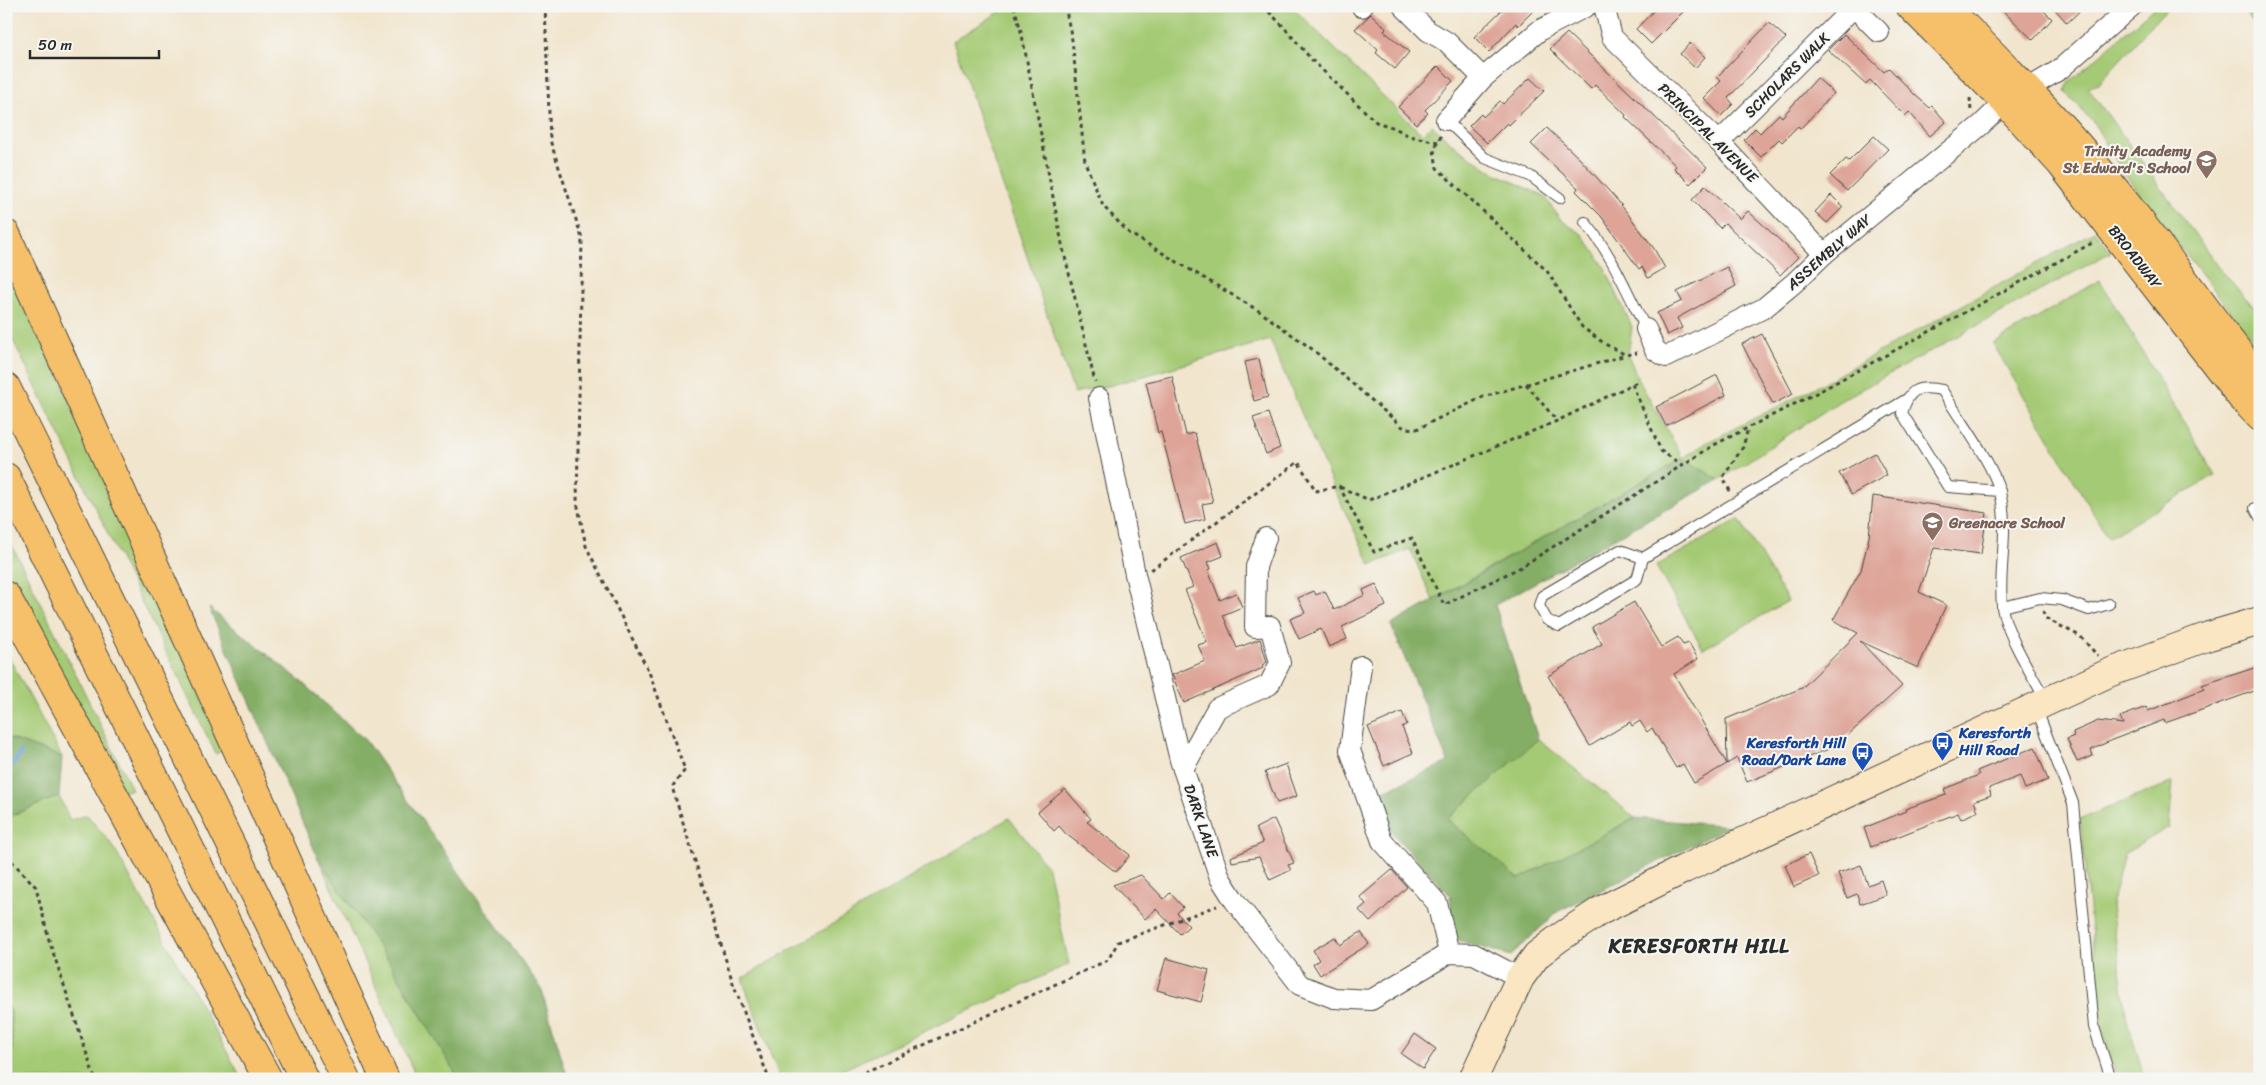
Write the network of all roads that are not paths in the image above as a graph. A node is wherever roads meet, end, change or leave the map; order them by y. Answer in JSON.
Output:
{"nodes":[{"id":1,"x":1403,"y":6,"type":"edge"},
{"id":2,"x":1587,"y":6,"type":"edge"},
{"id":3,"x":1604,"y":6,"type":"edge"},
{"id":4,"x":1910,"y":6,"type":"edge"},
{"id":5,"x":1945,"y":6,"type":"edge"},
{"id":6,"x":2132,"y":6,"type":"edge"},
{"id":7,"x":1854,"y":7,"type":"edge"},
{"id":8,"x":1880,"y":32,"type":"dead end"},
{"id":9,"x":1483,"y":78,"type":"junction"},
{"id":10,"x":2028,"y":88,"type":"junction"},
{"id":11,"x":2005,"y":102,"type":"junction"},
{"id":12,"x":1446,"y":120,"type":"joint"},
{"id":13,"x":1719,"y":142,"type":"junction"},
{"id":14,"x":1560,"y":198,"type":"dead end"},
{"id":15,"x":1585,"y":222,"type":"dead end"},
{"id":16,"x":6,"y":234,"type":"edge"},
{"id":17,"x":1824,"y":254,"type":"junction"},
{"id":18,"x":1646,"y":329,"type":"joint"},
{"id":19,"x":2260,"y":380,"type":"edge"},
{"id":20,"x":6,"y":387,"type":"edge"},
{"id":21,"x":1099,"y":398,"type":"road end"},
{"id":22,"x":1906,"y":399,"type":"junction"},
{"id":23,"x":2260,"y":417,"type":"edge"},
{"id":24,"x":6,"y":477,"type":"edge"},
{"id":25,"x":2000,"y":491,"type":"junction"},
{"id":26,"x":1266,"y":538,"type":"dead end"},
{"id":27,"x":1643,"y":558,"type":"junction"},
{"id":28,"x":6,"y":596,"type":"edge"},
{"id":29,"x":2109,"y":604,"type":"dead end"},
{"id":30,"x":2002,"y":607,"type":"junction"},
{"id":31,"x":2260,"y":620,"type":"edge"},
{"id":32,"x":1361,"y":666,"type":"dead end"},
{"id":33,"x":2047,"y":702,"type":"junction"},
{"id":34,"x":1183,"y":769,"type":"junction"},
{"id":35,"x":1448,"y":953,"type":"junction"},
{"id":36,"x":1520,"y":978,"type":"junction"},
{"id":37,"x":268,"y":1079,"type":"edge"},
{"id":38,"x":304,"y":1079,"type":"edge"},
{"id":39,"x":346,"y":1079,"type":"edge"},
{"id":40,"x":385,"y":1079,"type":"edge"},
{"id":41,"x":1474,"y":1079,"type":"edge"},
{"id":42,"x":2111,"y":1079,"type":"edge"}],
"edges":[{"from":1,"to":9,"type":"street"},
{"from":2,"to":9,"type":"street"},
{"from":3,"to":13,"type":"street","name":"PRINCIPAL AVENUE"},
{"from":4,"to":11,"type":"highway","name":"BROADWAY"},
{"from":5,"to":10,"type":"highway","name":"BROADWAY"},
{"from":6,"to":10,"type":"street"},
{"from":7,"to":8,"type":"street","name":"SCHOLARS WALK"},
{"from":7,"to":13,"type":"street","name":"SCHOLARS WALK"},
{"from":9,"to":12,"type":"street"},
{"from":10,"to":11,"type":"street"},
{"from":10,"to":19,"type":"highway","name":"BROADWAY"},
{"from":11,"to":17,"type":"street","name":"ASSEMBLY WAY"},
{"from":11,"to":23,"type":"highway","name":"BROADWAY"},
{"from":12,"to":14,"type":"lane"},
{"from":13,"to":17,"type":"street","name":"PRINCIPAL AVENUE"},
{"from":15,"to":18,"type":"lane"},
{"from":16,"to":40,"type":"highway"},
{"from":17,"to":18,"type":"street","name":"ASSEMBLY WAY"},
{"from":20,"to":39,"type":"highway"},
{"from":21,"to":34,"type":"street","name":"DARK LANE"},
{"from":22,"to":25,"type":"lane"},
{"from":22,"to":25,"type":"lane"},
{"from":22,"to":27,"type":"lane"},
{"from":24,"to":38,"type":"highway"},
{"from":25,"to":30,"type":"lane"},
{"from":26,"to":34,"type":"street"},
{"from":27,"to":27,"type":"lane"},
{"from":28,"to":37,"type":"highway"},
{"from":29,"to":30,"type":"lane"},
{"from":30,"to":33,"type":"lane"},
{"from":31,"to":33,"type":"main road"},
{"from":32,"to":35,"type":"street"},
{"from":33,"to":36,"type":"main road"},
{"from":33,"to":42,"type":"lane"},
{"from":34,"to":35,"type":"street","name":"DARK LANE"},
{"from":35,"to":36,"type":"street"},
{"from":36,"to":41,"type":"main road"}]}
